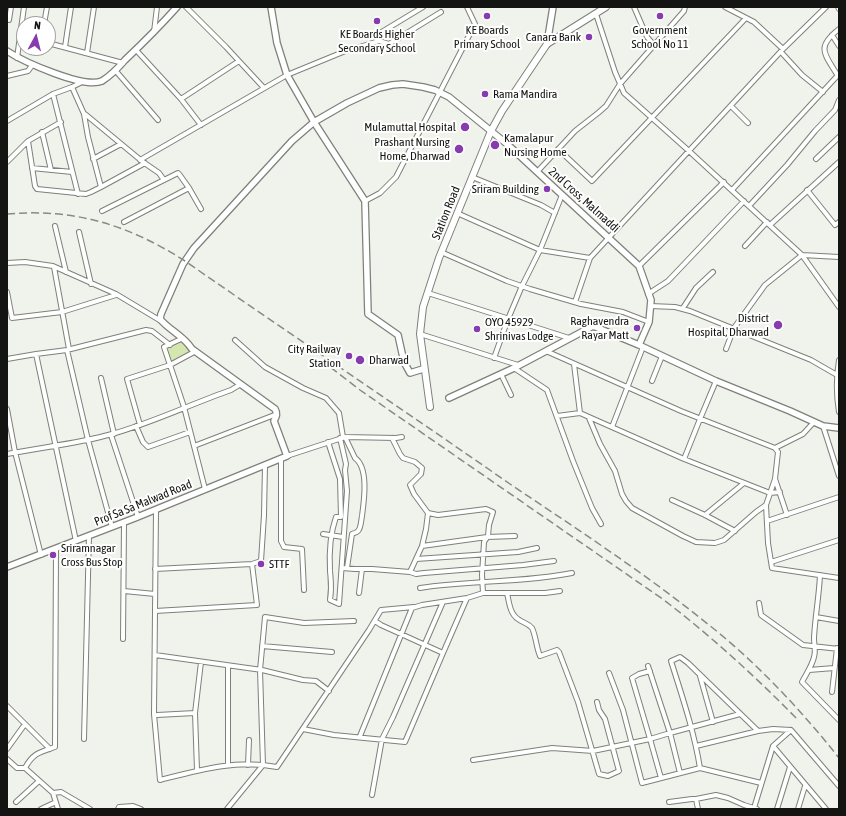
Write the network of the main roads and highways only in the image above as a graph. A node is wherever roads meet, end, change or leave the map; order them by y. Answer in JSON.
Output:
{"nodes":[{"id":1,"x":606,"y":7,"type":"edge"},
{"id":2,"x":430,"y":407,"type":"dead end"}],
"edges":[{"from":1,"to":2,"type":"main road","name":"Station Road"}]}
